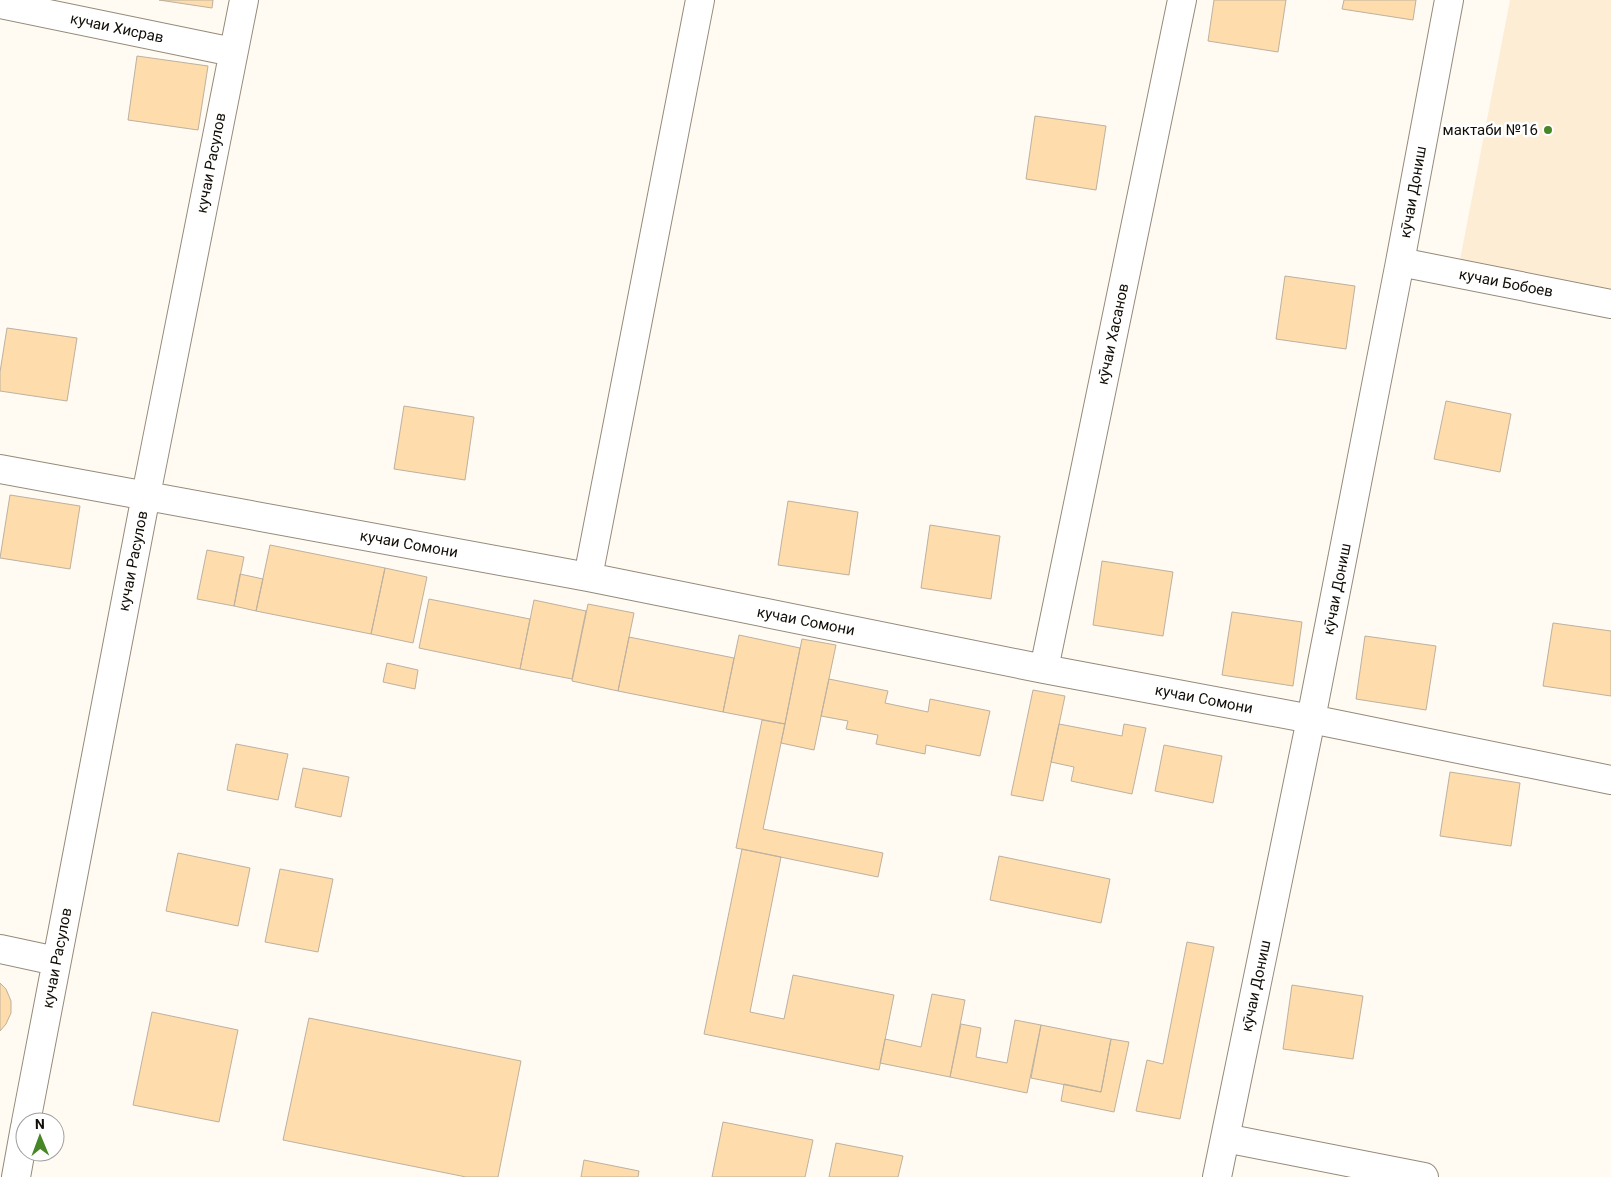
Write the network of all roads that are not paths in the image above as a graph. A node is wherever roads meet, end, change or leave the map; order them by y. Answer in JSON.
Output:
{"nodes":[{"id":1,"x":244,"y":0,"type":"edge"},
{"id":2,"x":700,"y":0,"type":"edge"},
{"id":3,"x":1182,"y":0,"type":"edge"},
{"id":4,"x":1449,"y":0,"type":"edge"},
{"id":5,"x":0,"y":4,"type":"edge"},
{"id":6,"x":233,"y":52,"type":"junction"},
{"id":7,"x":1400,"y":262,"type":"junction"},
{"id":8,"x":1611,"y":304,"type":"edge"},
{"id":9,"x":0,"y":469,"type":"edge"},
{"id":10,"x":146,"y":495,"type":"junction"},
{"id":11,"x":588,"y":577,"type":"junction"},
{"id":12,"x":1044,"y":669,"type":"junction"},
{"id":13,"x":1312,"y":719,"type":"junction"},
{"id":14,"x":1611,"y":780,"type":"edge"},
{"id":15,"x":0,"y":949,"type":"edge"},
{"id":16,"x":56,"y":961,"type":"junction"},
{"id":17,"x":28,"y":1112,"type":"edge"},
{"id":18,"x":1225,"y":1138,"type":"junction"},
{"id":19,"x":19,"y":1162,"type":"edge"},
{"id":20,"x":16,"y":1177,"type":"edge"},
{"id":21,"x":1217,"y":1177,"type":"edge"},
{"id":22,"x":1424,"y":1177,"type":"edge"}],
"edges":[{"from":1,"to":6,"type":"street","name":"кучаи Расулов"},
{"from":2,"to":11,"type":"street"},
{"from":3,"to":12,"type":"street","name":"кӯчаи Хасанов"},
{"from":4,"to":7,"type":"street","name":"кӯчаи Дониш"},
{"from":5,"to":6,"type":"street","name":"кучаи Хисрав"},
{"from":6,"to":10,"type":"street","name":"кучаи Расулов"},
{"from":7,"to":8,"type":"street","name":"кучаи Бобоев"},
{"from":7,"to":13,"type":"street","name":"кӯчаи Дониш"},
{"from":9,"to":10,"type":"street","name":"кучаи Сомони"},
{"from":10,"to":11,"type":"street","name":"кучаи Сомони"},
{"from":10,"to":16,"type":"street","name":"кучаи Расулов"},
{"from":11,"to":12,"type":"street","name":"кучаи Сомони"},
{"from":12,"to":13,"type":"street","name":"кучаи Сомони"},
{"from":13,"to":14,"type":"street","name":"кучаи Сомони"},
{"from":13,"to":18,"type":"street","name":"кӯчаи Дониш"},
{"from":15,"to":16,"type":"street"},
{"from":16,"to":17,"type":"street","name":"кучаи Расулов"},
{"from":18,"to":21,"type":"street","name":"кӯчаи Дониш"},
{"from":18,"to":22,"type":"street"},
{"from":19,"to":20,"type":"street"}]}
